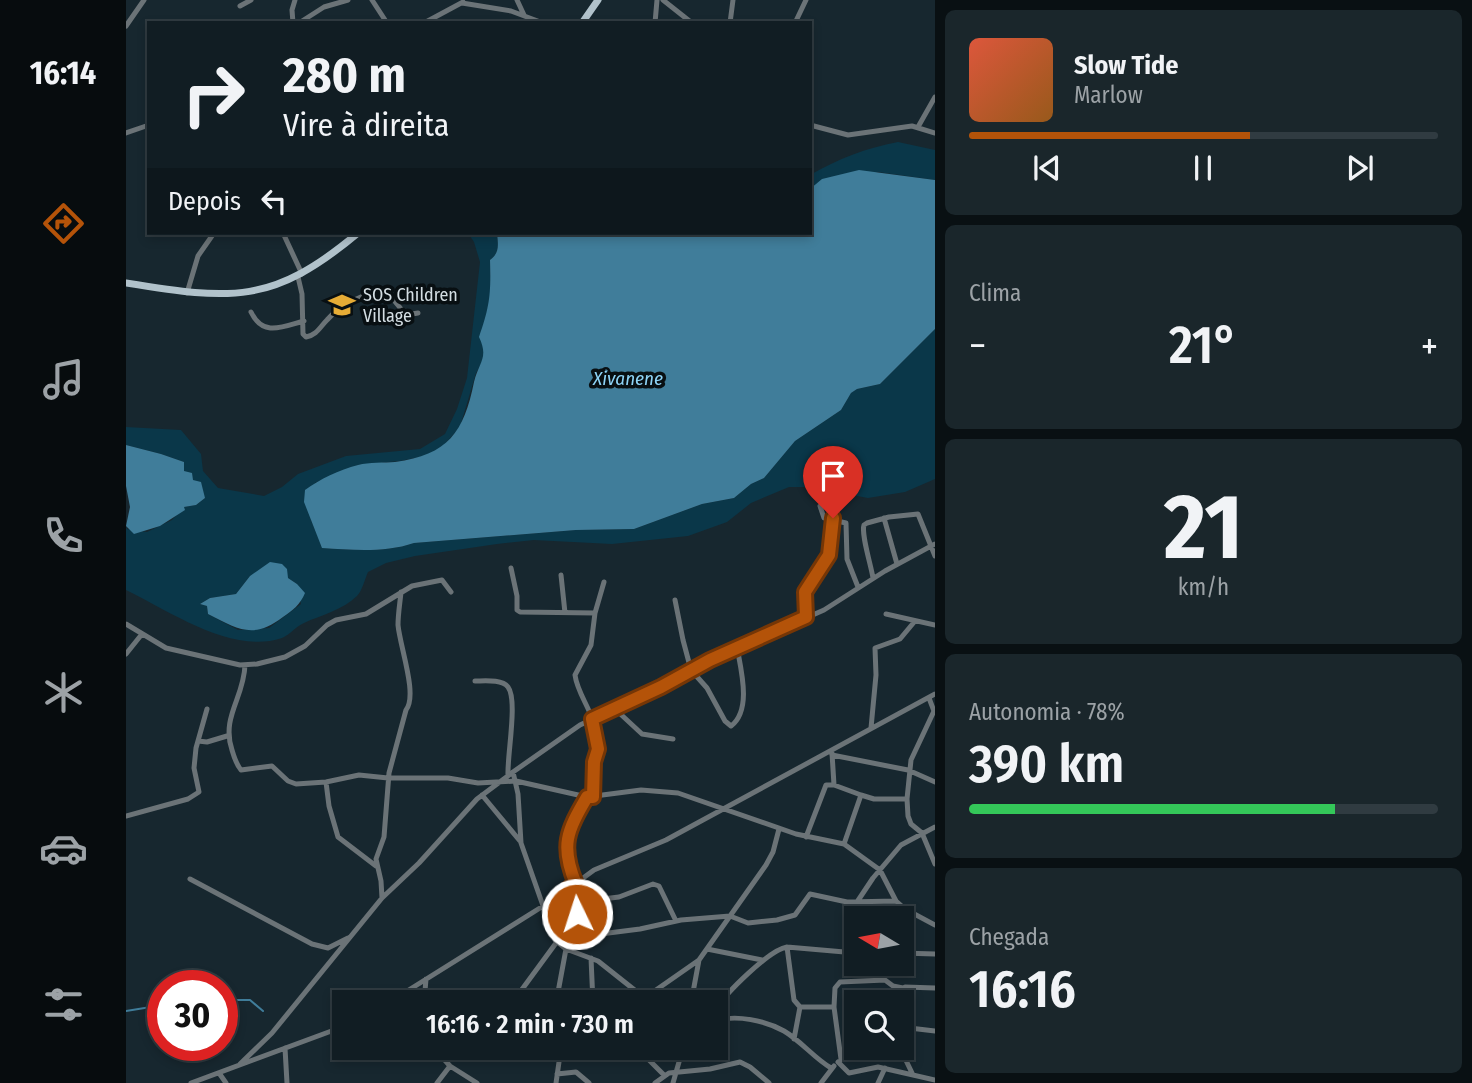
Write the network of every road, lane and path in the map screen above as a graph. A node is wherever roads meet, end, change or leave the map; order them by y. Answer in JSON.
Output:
{"nodes":[{"id":1,"x":144,"y":0,"type":"edge"},
{"id":2,"x":251,"y":0,"type":"edge"},
{"id":3,"x":295,"y":0,"type":"edge"},
{"id":4,"x":348,"y":0,"type":"edge"},
{"id":5,"x":372,"y":0,"type":"edge"},
{"id":6,"x":517,"y":0,"type":"edge"},
{"id":7,"x":598,"y":0,"type":"edge"},
{"id":8,"x":657,"y":0,"type":"edge"},
{"id":9,"x":663,"y":0,"type":"edge"},
{"id":10,"x":733,"y":0,"type":"edge"},
{"id":11,"x":806,"y":0,"type":"edge"},
{"id":12,"x":464,"y":1,"type":"edge"},
{"id":13,"x":336,"y":2,"type":"edge"},
{"id":14,"x":240,"y":6,"type":"dead end"},
{"id":15,"x":524,"y":15,"type":"junction"},
{"id":16,"x":293,"y":21,"type":"edge"},
{"id":17,"x":302,"y":21,"type":"edge"},
{"id":18,"x":386,"y":21,"type":"edge"},
{"id":19,"x":428,"y":21,"type":"edge"},
{"id":20,"x":535,"y":21,"type":"edge"},
{"id":21,"x":583,"y":21,"type":"edge"},
{"id":22,"x":654,"y":21,"type":"edge"},
{"id":23,"x":689,"y":21,"type":"edge"},
{"id":24,"x":730,"y":21,"type":"edge"},
{"id":25,"x":797,"y":21,"type":"edge"},
{"id":26,"x":126,"y":26,"type":"edge"},
{"id":27,"x":935,"y":97,"type":"edge"},
{"id":28,"x":147,"y":126,"type":"edge"},
{"id":29,"x":812,"y":126,"type":"edge"},
{"id":30,"x":918,"y":127,"type":"junction"},
{"id":31,"x":126,"y":133,"type":"edge"},
{"id":32,"x":935,"y":133,"type":"edge"},
{"id":33,"x":213,"y":235,"type":"edge"},
{"id":34,"x":284,"y":235,"type":"edge"},
{"id":35,"x":289,"y":235,"type":"edge"},
{"id":36,"x":356,"y":235,"type":"edge"},
{"id":37,"x":287,"y":241,"type":"junction"},
{"id":38,"x":300,"y":275,"type":"junction"},
{"id":39,"x":126,"y":283,"type":"edge"},
{"id":40,"x":187,"y":293,"type":"junction"},
{"id":41,"x":251,"y":312,"type":"dead end"},
{"id":42,"x":418,"y":313,"type":"dead end"},
{"id":43,"x":304,"y":321,"type":"junction"},
{"id":44,"x":820,"y":506,"type":"dead end"},
{"id":45,"x":884,"y":518,"type":"junction"},
{"id":46,"x":833,"y":520,"type":"junction"},
{"id":47,"x":933,"y":545,"type":"edge"},
{"id":48,"x":935,"y":556,"type":"edge"},
{"id":49,"x":897,"y":564,"type":"junction"},
{"id":50,"x":511,"y":568,"type":"dead end"},
{"id":51,"x":561,"y":575,"type":"dead end"},
{"id":52,"x":873,"y":578,"type":"junction"},
{"id":53,"x":604,"y":582,"type":"dead end"},
{"id":54,"x":858,"y":587,"type":"junction"},
{"id":55,"x":401,"y":592,"type":"junction"},
{"id":56,"x":451,"y":592,"type":"dead end"},
{"id":57,"x":675,"y":600,"type":"dead end"},
{"id":58,"x":565,"y":613,"type":"junction"},
{"id":59,"x":595,"y":613,"type":"junction"},
{"id":60,"x":886,"y":614,"type":"dead end"},
{"id":61,"x":806,"y":617,"type":"junction"},
{"id":62,"x":915,"y":621,"type":"junction"},
{"id":63,"x":126,"y":624,"type":"edge"},
{"id":64,"x":935,"y":625,"type":"edge"},
{"id":65,"x":142,"y":634,"type":"junction"},
{"id":66,"x":737,"y":647,"type":"junction"},
{"id":67,"x":126,"y":654,"type":"edge"},
{"id":68,"x":245,"y":665,"type":"junction"},
{"id":69,"x":691,"y":670,"type":"junction"},
{"id":70,"x":475,"y":681,"type":"dead end"},
{"id":71,"x":932,"y":696,"type":"edge"},
{"id":72,"x":207,"y":709,"type":"dead end"},
{"id":73,"x":615,"y":709,"type":"junction"},
{"id":74,"x":592,"y":719,"type":"junction"},
{"id":75,"x":871,"y":728,"type":"junction"},
{"id":76,"x":227,"y":736,"type":"junction"},
{"id":77,"x":673,"y":738,"type":"dead end"},
{"id":78,"x":198,"y":741,"type":"junction"},
{"id":79,"x":832,"y":753,"type":"junction"},
{"id":80,"x":908,"y":771,"type":"junction"},
{"id":81,"x":511,"y":773,"type":"junction"},
{"id":82,"x":388,"y":778,"type":"junction"},
{"id":83,"x":501,"y":780,"type":"junction"},
{"id":84,"x":516,"y":780,"type":"junction"},
{"id":85,"x":326,"y":782,"type":"junction"},
{"id":86,"x":935,"y":782,"type":"edge"},
{"id":87,"x":834,"y":785,"type":"junction"},
{"id":88,"x":482,"y":795,"type":"junction"},
{"id":89,"x":861,"y":796,"type":"junction"},
{"id":90,"x":590,"y":797,"type":"junction"},
{"id":91,"x":907,"y":799,"type":"junction"},
{"id":92,"x":723,"y":809,"type":"junction"},
{"id":93,"x":126,"y":816,"type":"edge"},
{"id":94,"x":935,"y":827,"type":"edge"},
{"id":95,"x":779,"y":829,"type":"junction"},
{"id":96,"x":922,"y":833,"type":"junction"},
{"id":97,"x":806,"y":837,"type":"junction"},
{"id":98,"x":521,"y":843,"type":"junction"},
{"id":99,"x":844,"y":844,"type":"junction"},
{"id":100,"x":935,"y":864,"type":"edge"},
{"id":101,"x":376,"y":866,"type":"junction"},
{"id":102,"x":880,"y":870,"type":"junction"},
{"id":103,"x":190,"y":879,"type":"dead end"},
{"id":104,"x":573,"y":886,"type":"junction"},
{"id":105,"x":382,"y":898,"type":"junction"},
{"id":106,"x":896,"y":901,"type":"junction"},
{"id":107,"x":577,"y":902,"type":"junction"},
{"id":108,"x":858,"y":902,"type":"junction"},
{"id":109,"x":544,"y":905,"type":"junction"},
{"id":110,"x":858,"y":906,"type":"edge"},
{"id":111,"x":730,"y":916,"type":"junction"},
{"id":112,"x":676,"y":921,"type":"junction"},
{"id":113,"x":935,"y":925,"type":"edge"},
{"id":114,"x":351,"y":936,"type":"junction"},
{"id":115,"x":577,"y":937,"type":"junction"},
{"id":116,"x":556,"y":943,"type":"junction"},
{"id":117,"x":787,"y":947,"type":"junction"},
{"id":118,"x":566,"y":949,"type":"junction"},
{"id":119,"x":707,"y":949,"type":"junction"},
{"id":120,"x":844,"y":952,"type":"edge"},
{"id":121,"x":914,"y":953,"type":"edge"},
{"id":122,"x":935,"y":954,"type":"edge"},
{"id":123,"x":591,"y":958,"type":"junction"},
{"id":124,"x":699,"y":960,"type":"junction"},
{"id":125,"x":762,"y":960,"type":"junction"},
{"id":126,"x":426,"y":979,"type":"junction"},
{"id":127,"x":903,"y":988,"type":"joint"},
{"id":128,"x":935,"y":988,"type":"edge"},
{"id":129,"x":409,"y":990,"type":"edge"},
{"id":130,"x":425,"y":990,"type":"edge"},
{"id":131,"x":522,"y":990,"type":"edge"},
{"id":132,"x":558,"y":990,"type":"edge"},
{"id":133,"x":592,"y":990,"type":"edge"},
{"id":134,"x":633,"y":990,"type":"edge"},
{"id":135,"x":658,"y":990,"type":"edge"},
{"id":136,"x":693,"y":990,"type":"edge"},
{"id":137,"x":728,"y":996,"type":"edge"},
{"id":138,"x":800,"y":1007,"type":"junction"},
{"id":139,"x":834,"y":1007,"type":"junction"},
{"id":140,"x":728,"y":1018,"type":"edge"},
{"id":141,"x":914,"y":1029,"type":"edge"},
{"id":142,"x":332,"y":1031,"type":"edge"},
{"id":143,"x":935,"y":1031,"type":"edge"},
{"id":144,"x":794,"y":1039,"type":"junction"},
{"id":145,"x":285,"y":1048,"type":"junction"},
{"id":146,"x":844,"y":1058,"type":"edge"},
{"id":147,"x":445,"y":1060,"type":"edge"},
{"id":148,"x":560,"y":1060,"type":"edge"},
{"id":149,"x":648,"y":1060,"type":"edge"},
{"id":150,"x":679,"y":1060,"type":"edge"},
{"id":151,"x":906,"y":1060,"type":"edge"},
{"id":152,"x":840,"y":1061,"type":"junction"},
{"id":153,"x":240,"y":1064,"type":"junction"},
{"id":154,"x":450,"y":1066,"type":"junction"},
{"id":155,"x":831,"y":1068,"type":"junction"},
{"id":156,"x":885,"y":1068,"type":"junction"},
{"id":157,"x":219,"y":1073,"type":"junction"},
{"id":158,"x":675,"y":1073,"type":"junction"},
{"id":159,"x":557,"y":1074,"type":"junction"},
{"id":160,"x":913,"y":1074,"type":"junction"},
{"id":161,"x":664,"y":1075,"type":"junction"},
{"id":162,"x":935,"y":1080,"type":"edge"},
{"id":163,"x":191,"y":1083,"type":"edge"},
{"id":164,"x":226,"y":1083,"type":"edge"},
{"id":165,"x":287,"y":1083,"type":"edge"},
{"id":166,"x":437,"y":1083,"type":"edge"},
{"id":167,"x":477,"y":1083,"type":"edge"},
{"id":168,"x":556,"y":1083,"type":"edge"},
{"id":169,"x":589,"y":1083,"type":"edge"},
{"id":170,"x":655,"y":1083,"type":"edge"},
{"id":171,"x":673,"y":1083,"type":"edge"},
{"id":172,"x":769,"y":1083,"type":"edge"},
{"id":173,"x":821,"y":1083,"type":"edge"},
{"id":174,"x":878,"y":1083,"type":"edge"}],
"edges":[{"from":1,"to":26,"type":"street"},
{"from":2,"to":14,"type":"street"},
{"from":3,"to":16,"type":"street"},
{"from":4,"to":13,"type":"street"},
{"from":5,"to":18,"type":"street"},
{"from":6,"to":15,"type":"street"},
{"from":7,"to":21,"type":"main road"},
{"from":8,"to":22,"type":"street"},
{"from":9,"to":23,"type":"street"},
{"from":10,"to":24,"type":"street"},
{"from":11,"to":25,"type":"street"},
{"from":12,"to":15,"type":"street"},
{"from":12,"to":19,"type":"street"},
{"from":13,"to":17,"type":"street"},
{"from":15,"to":20,"type":"street"},
{"from":27,"to":30,"type":"street"},
{"from":28,"to":31,"type":"street"},
{"from":29,"to":30,"type":"street"},
{"from":30,"to":32,"type":"street"},
{"from":33,"to":40,"type":"street"},
{"from":34,"to":37,"type":"street"},
{"from":35,"to":37,"type":"street"},
{"from":36,"to":38,"type":"main road"},
{"from":37,"to":38,"type":"street"},
{"from":38,"to":40,"type":"main road"},
{"from":38,"to":43,"type":"street"},
{"from":39,"to":40,"type":"main road"},
{"from":41,"to":43,"type":"street"},
{"from":42,"to":43,"type":"street"},
{"from":44,"to":46,"type":"street"},
{"from":45,"to":47,"type":"street"},
{"from":45,"to":49,"type":"street"},
{"from":45,"to":52,"type":"street"},
{"from":46,"to":54,"type":"street"},
{"from":46,"to":61,"type":"street"},
{"from":47,"to":48,"type":"street"},
{"from":47,"to":49,"type":"street"},
{"from":49,"to":52,"type":"street"},
{"from":50,"to":58,"type":"street"},
{"from":51,"to":58,"type":"street"},
{"from":52,"to":54,"type":"street"},
{"from":53,"to":59,"type":"street"},
{"from":54,"to":61,"type":"street"},
{"from":55,"to":56,"type":"street"},
{"from":55,"to":68,"type":"street"},
{"from":55,"to":82,"type":"street"},
{"from":57,"to":69,"type":"street"},
{"from":58,"to":59,"type":"street"},
{"from":59,"to":74,"type":"street"},
{"from":60,"to":62,"type":"street"},
{"from":61,"to":66,"type":"street"},
{"from":62,"to":64,"type":"street"},
{"from":62,"to":75,"type":"street"},
{"from":63,"to":65,"type":"street"},
{"from":65,"to":67,"type":"street"},
{"from":65,"to":68,"type":"street"},
{"from":66,"to":69,"type":"street"},
{"from":66,"to":69,"type":"street"},
{"from":68,"to":76,"type":"street"},
{"from":69,"to":73,"type":"street"},
{"from":70,"to":81,"type":"street"},
{"from":71,"to":75,"type":"street"},
{"from":71,"to":80,"type":"street"},
{"from":72,"to":78,"type":"street"},
{"from":73,"to":74,"type":"street"},
{"from":73,"to":77,"type":"street"},
{"from":74,"to":81,"type":"street"},
{"from":74,"to":90,"type":"street"},
{"from":75,"to":79,"type":"street"},
{"from":76,"to":78,"type":"street"},
{"from":76,"to":85,"type":"street"},
{"from":78,"to":93,"type":"street"},
{"from":79,"to":80,"type":"street"},
{"from":79,"to":87,"type":"street"},
{"from":79,"to":92,"type":"street"},
{"from":80,"to":86,"type":"street"},
{"from":80,"to":91,"type":"street"},
{"from":81,"to":83,"type":"street"},
{"from":81,"to":84,"type":"street"},
{"from":82,"to":83,"type":"street"},
{"from":82,"to":85,"type":"street"},
{"from":82,"to":101,"type":"street"},
{"from":83,"to":84,"type":"street"},
{"from":83,"to":88,"type":"street"},
{"from":84,"to":90,"type":"street"},
{"from":84,"to":98,"type":"street"},
{"from":85,"to":101,"type":"street"},
{"from":87,"to":89,"type":"street"},
{"from":87,"to":97,"type":"street"},
{"from":88,"to":98,"type":"street"},
{"from":88,"to":105,"type":"street"},
{"from":89,"to":91,"type":"street"},
{"from":89,"to":99,"type":"street"},
{"from":90,"to":92,"type":"street"},
{"from":90,"to":104,"type":"street"},
{"from":91,"to":96,"type":"street"},
{"from":92,"to":95,"type":"street"},
{"from":92,"to":104,"type":"street"},
{"from":94,"to":96,"type":"street"},
{"from":95,"to":97,"type":"street"},
{"from":95,"to":111,"type":"street"},
{"from":96,"to":100,"type":"street"},
{"from":96,"to":102,"type":"street"},
{"from":97,"to":99,"type":"street"},
{"from":98,"to":109,"type":"street"},
{"from":99,"to":102,"type":"street"},
{"from":101,"to":105,"type":"street"},
{"from":102,"to":106,"type":"street"},
{"from":102,"to":108,"type":"street"},
{"from":103,"to":114,"type":"street"},
{"from":104,"to":107,"type":"street"},
{"from":104,"to":109,"type":"street"},
{"from":105,"to":114,"type":"street"},
{"from":106,"to":108,"type":"street"},
{"from":106,"to":113,"type":"street"},
{"from":107,"to":112,"type":"street"},
{"from":107,"to":115,"type":"street"},
{"from":108,"to":110,"type":"street"},
{"from":108,"to":111,"type":"street"},
{"from":109,"to":116,"type":"street"},
{"from":109,"to":126,"type":"street"},
{"from":111,"to":112,"type":"street"},
{"from":111,"to":119,"type":"street"},
{"from":112,"to":115,"type":"street"},
{"from":114,"to":153,"type":"street"},
{"from":115,"to":116,"type":"street"},
{"from":116,"to":118,"type":"street"},
{"from":116,"to":131,"type":"street"},
{"from":117,"to":120,"type":"street"},
{"from":117,"to":125,"type":"street"},
{"from":117,"to":138,"type":"street"},
{"from":118,"to":123,"type":"street"},
{"from":118,"to":132,"type":"street"},
{"from":119,"to":124,"type":"street"},
{"from":119,"to":125,"type":"street"},
{"from":121,"to":122,"type":"street"},
{"from":123,"to":133,"type":"street"},
{"from":123,"to":134,"type":"street"},
{"from":124,"to":135,"type":"street"},
{"from":124,"to":136,"type":"street"},
{"from":125,"to":137,"type":"street"},
{"from":126,"to":129,"type":"street"},
{"from":126,"to":130,"type":"street"},
{"from":127,"to":128,"type":"street"},
{"from":127,"to":139,"type":"street"},
{"from":138,"to":139,"type":"street"},
{"from":138,"to":144,"type":"street"},
{"from":139,"to":152,"type":"street"},
{"from":140,"to":144,"type":"street"},
{"from":141,"to":143,"type":"street"},
{"from":142,"to":145,"type":"street"},
{"from":144,"to":155,"type":"street"},
{"from":145,"to":153,"type":"street"},
{"from":145,"to":165,"type":"street"},
{"from":146,"to":152,"type":"street"},
{"from":147,"to":154,"type":"street"},
{"from":148,"to":159,"type":"street"},
{"from":149,"to":161,"type":"street"},
{"from":150,"to":158,"type":"street"},
{"from":151,"to":160,"type":"street"},
{"from":152,"to":155,"type":"street"},
{"from":152,"to":156,"type":"street"},
{"from":153,"to":157,"type":"street"},
{"from":154,"to":166,"type":"street"},
{"from":154,"to":167,"type":"street"},
{"from":155,"to":173,"type":"street"},
{"from":156,"to":160,"type":"street"},
{"from":156,"to":174,"type":"street"},
{"from":157,"to":163,"type":"street"},
{"from":157,"to":164,"type":"street"},
{"from":158,"to":161,"type":"street"},
{"from":158,"to":171,"type":"street"},
{"from":158,"to":172,"type":"street"},
{"from":159,"to":168,"type":"street"},
{"from":159,"to":169,"type":"street"},
{"from":160,"to":162,"type":"street"},
{"from":161,"to":170,"type":"street"}]}
